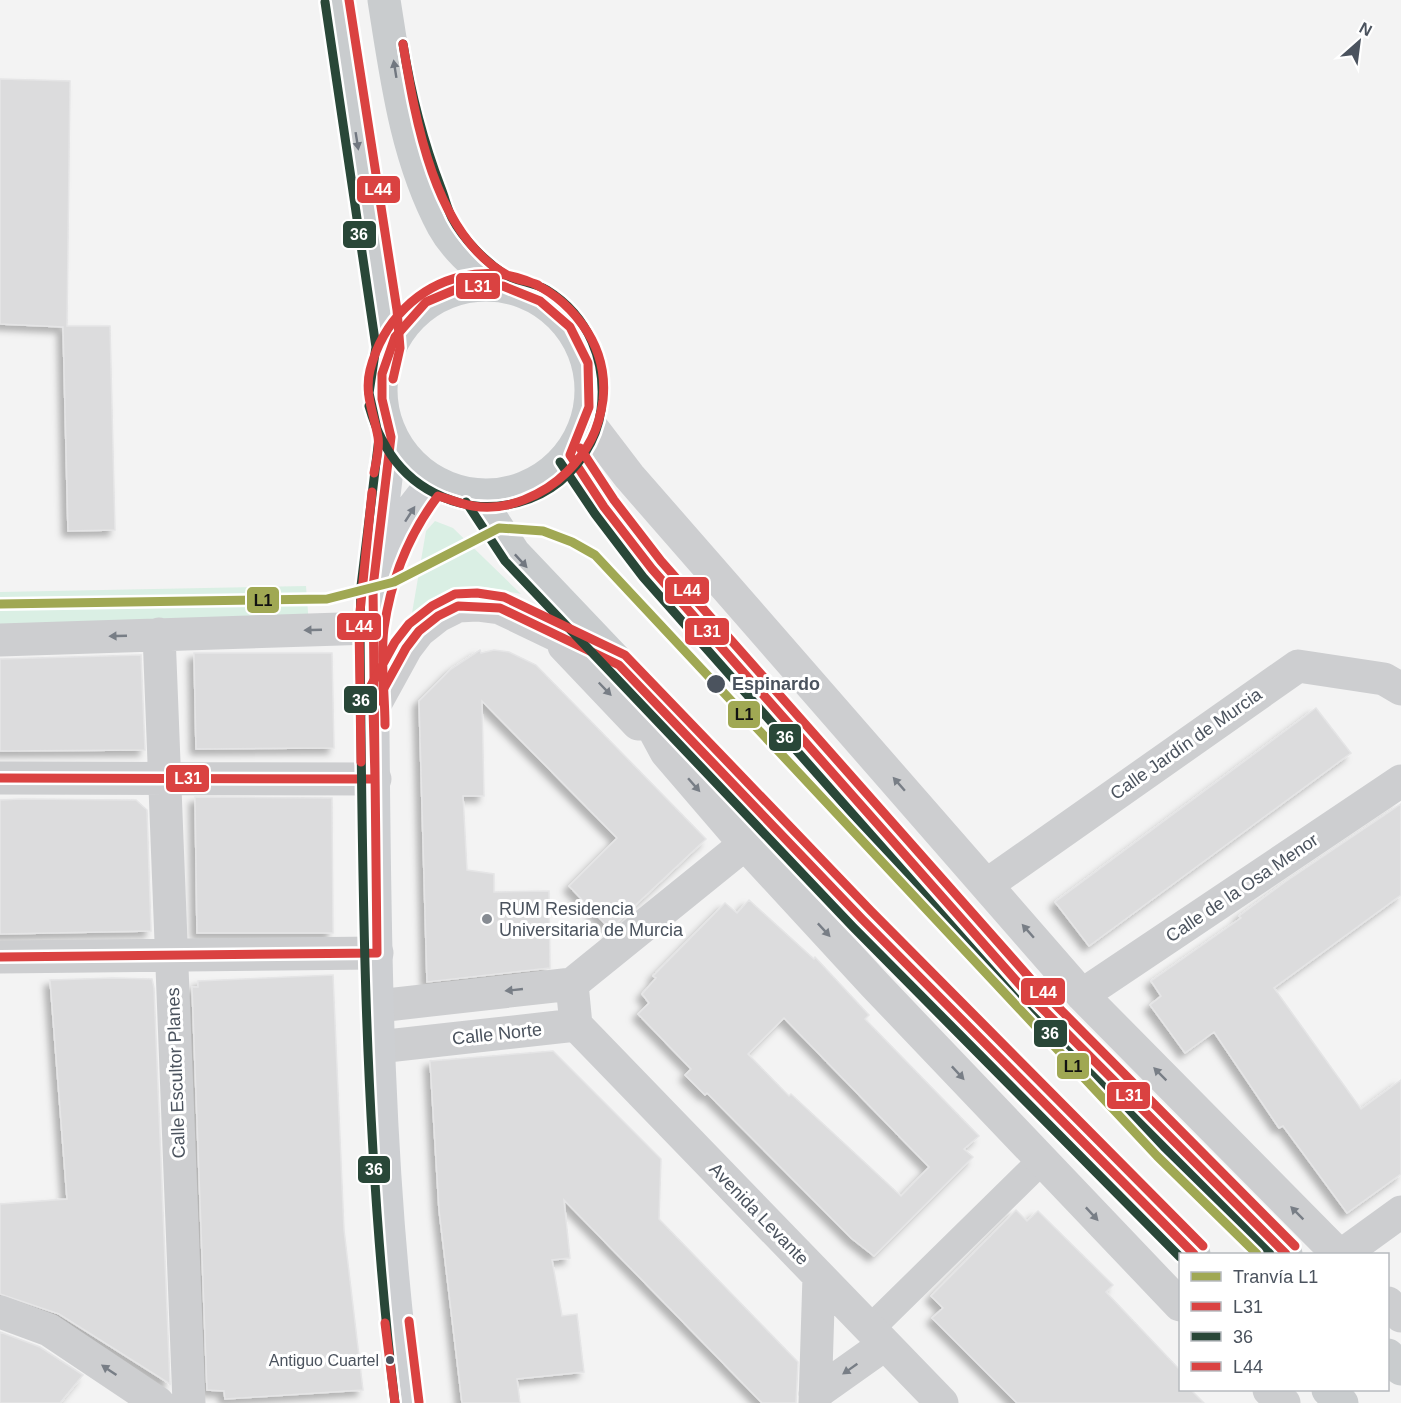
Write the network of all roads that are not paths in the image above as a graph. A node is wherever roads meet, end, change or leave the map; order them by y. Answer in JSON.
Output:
{"nodes":[{"id":1,"x":337,"y":0,"type":"edge"},
{"id":2,"x":384,"y":0,"type":"edge"},
{"id":3,"x":500,"y":285,"type":"junction"},
{"id":4,"x":388,"y":348,"type":"junction"},
{"id":5,"x":587,"y":421,"type":"junction"},
{"id":6,"x":391,"y":437,"type":"junction"},
{"id":7,"x":570,"y":455,"type":"junction"},
{"id":8,"x":433,"y":482,"type":"junction"},
{"id":9,"x":476,"y":495,"type":"junction"},
{"id":10,"x":372,"y":628,"type":"junction"},
{"id":11,"x":550,"y":632,"type":"junction"},
{"id":12,"x":159,"y":634,"type":"junction"},
{"id":13,"x":0,"y":640,"type":"edge"},
{"id":14,"x":620,"y":665,"type":"junction"},
{"id":15,"x":1401,"y":689,"type":"edge"},
{"id":16,"x":373,"y":708,"type":"junction"},
{"id":17,"x":666,"y":752,"type":"junction"},
{"id":18,"x":0,"y":778,"type":"edge"},
{"id":19,"x":165,"y":779,"type":"junction"},
{"id":20,"x":375,"y":779,"type":"junction"},
{"id":21,"x":1401,"y":781,"type":"edge"},
{"id":22,"x":745,"y":844,"type":"junction"},
{"id":23,"x":988,"y":884,"type":"junction"},
{"id":24,"x":377,"y":953,"type":"junction"},
{"id":25,"x":171,"y":955,"type":"junction"},
{"id":26,"x":0,"y":957,"type":"edge"},
{"id":27,"x":572,"y":984,"type":"junction"},
{"id":28,"x":1082,"y":995,"type":"junction"},
{"id":29,"x":378,"y":1006,"type":"junction"},
{"id":30,"x":576,"y":1025,"type":"junction"},
{"id":31,"x":378,"y":1047,"type":"junction"},
{"id":32,"x":1041,"y":1161,"type":"junction"},
{"id":33,"x":1401,"y":1212,"type":"edge"},
{"id":34,"x":1193,"y":1253,"type":"edge"},
{"id":35,"x":1285,"y":1253,"type":"edge"},
{"id":36,"x":1337,"y":1253,"type":"edge"},
{"id":37,"x":1344,"y":1253,"type":"edge"},
{"id":38,"x":819,"y":1276,"type":"junction"},
{"id":39,"x":1179,"y":1304,"type":"edge"},
{"id":40,"x":1389,"y":1304,"type":"edge"},
{"id":41,"x":0,"y":1312,"type":"edge"},
{"id":42,"x":1401,"y":1316,"type":"edge"},
{"id":43,"x":877,"y":1337,"type":"junction"},
{"id":44,"x":1389,"y":1356,"type":"edge"},
{"id":45,"x":1401,"y":1369,"type":"edge"},
{"id":46,"x":1271,"y":1391,"type":"edge"},
{"id":47,"x":1330,"y":1391,"type":"edge"},
{"id":48,"x":815,"y":1398,"type":"edge"},
{"id":49,"x":158,"y":1403,"type":"edge"},
{"id":50,"x":189,"y":1403,"type":"edge"},
{"id":51,"x":407,"y":1403,"type":"edge"},
{"id":52,"x":942,"y":1403,"type":"edge"},
{"id":53,"x":1284,"y":1403,"type":"edge"},
{"id":54,"x":1342,"y":1403,"type":"edge"}],
"edges":[{"from":1,"to":4,"type":"main road","one_way":true},
{"from":3,"to":2,"type":"main road","one_way":true},
{"from":3,"to":4,"type":"main road"},
{"from":3,"to":5,"type":"main road"},
{"from":4,"to":6,"type":"main road"},
{"from":5,"to":7,"type":"main road"},
{"from":23,"to":5,"type":"street","one_way":true},
{"from":6,"to":8,"type":"main road"},
{"from":6,"to":10,"type":"main road"},
{"from":7,"to":9,"type":"main road"},
{"from":7,"to":35,"type":"main road"},
{"from":8,"to":9,"type":"main road"},
{"from":10,"to":8,"type":"main road","one_way":true},
{"from":9,"to":14,"type":"main road","one_way":true},
{"from":10,"to":12,"type":"street","one_way":true},
{"from":10,"to":16,"type":"main road"},
{"from":11,"to":14,"type":"street"},
{"from":11,"to":16,"type":"street"},
{"from":11,"to":17,"type":"street","one_way":true},
{"from":12,"to":13,"type":"street","one_way":true},
{"from":12,"to":19,"type":"street","name":"Calle Escultor Planes"},
{"from":14,"to":17,"type":"street"},
{"from":14,"to":34,"type":"main road"},
{"from":15,"to":23,"type":"street","name":"Calle Jardín de Murcia"},
{"from":16,"to":20,"type":"main road"},
{"from":17,"to":22,"type":"street","one_way":true},
{"from":18,"to":19,"type":"street"},
{"from":19,"to":20,"type":"street"},
{"from":19,"to":25,"type":"street","name":"Calle Escultor Planes"},
{"from":20,"to":24,"type":"main road"},
{"from":21,"to":28,"type":"street","name":"Calle de la Osa Menor"},
{"from":22,"to":27,"type":"street"},
{"from":22,"to":32,"type":"street","one_way":true},
{"from":28,"to":23,"type":"street","one_way":true},
{"from":24,"to":25,"type":"street"},
{"from":24,"to":29,"type":"main road"},
{"from":25,"to":26,"type":"street"},
{"from":25,"to":50,"type":"street","name":"Calle Escultor Planes"},
{"from":27,"to":29,"type":"street","one_way":true},
{"from":27,"to":30,"type":"street"},
{"from":36,"to":28,"type":"street","one_way":true},
{"from":29,"to":31,"type":"main road"},
{"from":30,"to":31,"type":"street","name":"Calle Norte"},
{"from":30,"to":38,"type":"street","name":"Avenida Levante"},
{"from":31,"to":51,"type":"main road"},
{"from":32,"to":39,"type":"street","one_way":true},
{"from":32,"to":43,"type":"street"},
{"from":33,"to":37,"type":"street"},
{"from":38,"to":43,"type":"street","name":"Avenida Levante"},
{"from":38,"to":48,"type":"street"},
{"from":40,"to":42,"type":"street"},
{"from":49,"to":41,"type":"street","one_way":true},
{"from":43,"to":48,"type":"street","one_way":true},
{"from":43,"to":52,"type":"street","name":"Avenida Levante"},
{"from":44,"to":45,"type":"main road"},
{"from":46,"to":53,"type":"street"},
{"from":47,"to":54,"type":"main road"}]}
